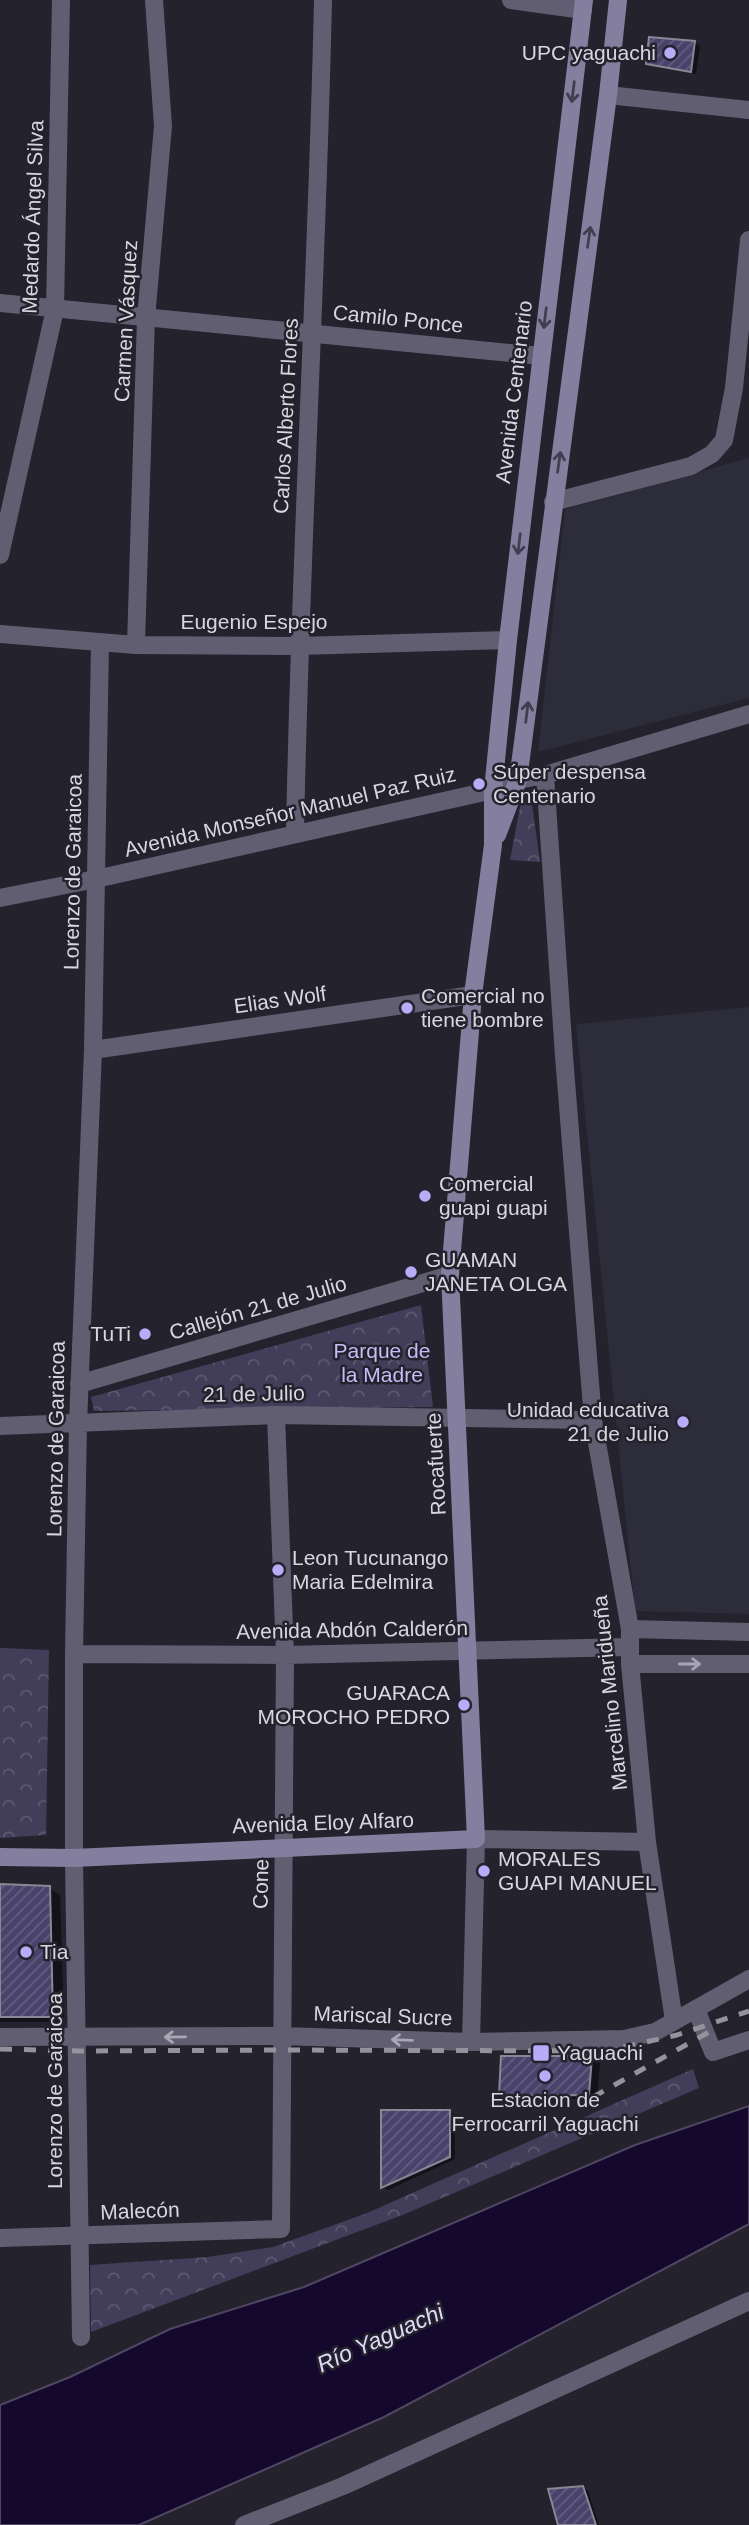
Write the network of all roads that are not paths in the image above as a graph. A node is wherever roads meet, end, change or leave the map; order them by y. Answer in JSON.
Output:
{"nodes":[{"id":1,"x":61,"y":0,"type":"edge"},
{"id":2,"x":154,"y":0,"type":"edge"},
{"id":3,"x":323,"y":0,"type":"edge"},
{"id":4,"x":511,"y":0,"type":"edge"},
{"id":5,"x":618,"y":0,"type":"edge"},
{"id":6,"x":583,"y":5,"type":"edge"},
{"id":7,"x":608,"y":94,"type":"junction"},
{"id":8,"x":749,"y":110,"type":"edge"},
{"id":9,"x":749,"y":240,"type":"edge"},
{"id":10,"x":0,"y":303,"type":"edge"},
{"id":11,"x":55,"y":309,"type":"junction"},
{"id":12,"x":146,"y":318,"type":"junction"},
{"id":13,"x":312,"y":333,"type":"junction"},
{"id":14,"x":541,"y":356,"type":"junction"},
{"id":15,"x":554,"y":502,"type":"junction"},
{"id":16,"x":0,"y":555,"type":"edge"},
{"id":17,"x":0,"y":634,"type":"edge"},
{"id":18,"x":508,"y":640,"type":"junction"},
{"id":19,"x":100,"y":643,"type":"junction"},
{"id":20,"x":136,"y":645,"type":"junction"},
{"id":21,"x":298,"y":646,"type":"junction"},
{"id":22,"x":749,"y":714,"type":"edge"},
{"id":23,"x":545,"y":775,"type":"junction"},
{"id":24,"x":518,"y":780,"type":"junction"},
{"id":25,"x":493,"y":790,"type":"junction"},
{"id":26,"x":295,"y":833,"type":"junction"},
{"id":27,"x":493,"y":845,"type":"junction"},
{"id":28,"x":96,"y":879,"type":"junction"},
{"id":29,"x":0,"y":898,"type":"edge"},
{"id":30,"x":473,"y":995,"type":"junction"},
{"id":31,"x":93,"y":1051,"type":"junction"},
{"id":32,"x":450,"y":1275,"type":"junction"},
{"id":33,"x":79,"y":1384,"type":"junction"},
{"id":34,"x":276,"y":1415,"type":"junction"},
{"id":35,"x":457,"y":1419,"type":"junction"},
{"id":36,"x":593,"y":1420,"type":"junction"},
{"id":37,"x":78,"y":1423,"type":"junction"},
{"id":38,"x":0,"y":1426,"type":"edge"},
{"id":39,"x":749,"y":1632,"type":"edge"},
{"id":40,"x":630,"y":1647,"type":"junction"},
{"id":41,"x":469,"y":1650,"type":"junction"},
{"id":42,"x":74,"y":1654,"type":"junction"},
{"id":43,"x":285,"y":1655,"type":"junction"},
{"id":44,"x":749,"y":1664,"type":"edge"},
{"id":45,"x":476,"y":1839,"type":"junction"},
{"id":46,"x":647,"y":1842,"type":"junction"},
{"id":47,"x":284,"y":1846,"type":"junction"},
{"id":48,"x":0,"y":1857,"type":"edge"},
{"id":49,"x":74,"y":1858,"type":"junction"},
{"id":50,"x":749,"y":1979,"type":"edge"},
{"id":51,"x":696,"y":2009,"type":"junction"},
{"id":52,"x":674,"y":2021,"type":"junction"},
{"id":53,"x":281,"y":2036,"type":"junction"},
{"id":54,"x":0,"y":2037,"type":"edge"},
{"id":55,"x":78,"y":2038,"type":"junction"},
{"id":56,"x":749,"y":2040,"type":"edge"},
{"id":57,"x":471,"y":2042,"type":"junction"},
{"id":58,"x":281,"y":2229,"type":"joint"},
{"id":59,"x":78,"y":2236,"type":"junction"},
{"id":60,"x":0,"y":2238,"type":"edge"},
{"id":61,"x":749,"y":2301,"type":"edge"},
{"id":62,"x":81,"y":2337,"type":"dead end"},
{"id":63,"x":244,"y":2525,"type":"edge"}],
"edges":[{"from":1,"to":11,"type":"street","name":"Medardo Ángel Silva"},
{"from":2,"to":12,"type":"street","name":"Carmen Vásquez"},
{"from":3,"to":13,"type":"street","name":"Carlos Alberto Flores"},
{"from":4,"to":6,"type":"street"},
{"from":5,"to":7,"type":"street"},
{"from":6,"to":14,"type":"street","name":"Avenida Centenario","one_way":true},
{"from":7,"to":8,"type":"street"},
{"from":15,"to":7,"type":"street","one_way":true},
{"from":9,"to":15,"type":"street"},
{"from":10,"to":11,"type":"street","name":"Camilo Ponce"},
{"from":11,"to":12,"type":"street","name":"Camilo Ponce"},
{"from":11,"to":16,"type":"street","name":"Medardo Ángel Silva"},
{"from":12,"to":13,"type":"street","name":"Camilo Ponce"},
{"from":12,"to":20,"type":"street","name":"Carmen Vásquez"},
{"from":13,"to":14,"type":"street","name":"Camilo Ponce"},
{"from":13,"to":21,"type":"street","name":"Carlos Alberto Flores"},
{"from":14,"to":18,"type":"street","name":"Avenida Centenario","one_way":true},
{"from":24,"to":15,"type":"street","one_way":true},
{"from":17,"to":19,"type":"street","name":"Eugenio Espejo"},
{"from":18,"to":21,"type":"street","name":"Eugenio Espejo"},
{"from":18,"to":25,"type":"street","name":"Avenida Centenario"},
{"from":19,"to":20,"type":"street","name":"Eugenio Espejo"},
{"from":19,"to":28,"type":"street","name":"Lorenzo de Garaicoa"},
{"from":20,"to":21,"type":"street","name":"Eugenio Espejo"},
{"from":21,"to":26,"type":"street","name":"Carlos Alberto Flores"},
{"from":22,"to":23,"type":"street","name":"Avenida Monseñor Manuel Paz Ruiz"},
{"from":23,"to":24,"type":"street","name":"Avenida Monseñor Manuel Paz Ruiz"},
{"from":23,"to":36,"type":"street","name":"Marcelino Maridueña"},
{"from":24,"to":25,"type":"street","name":"Avenida Monseñor Manuel Paz Ruiz"},
{"from":24,"to":27,"type":"street","name":"Rocafuerte"},
{"from":25,"to":26,"type":"street","name":"Avenida Monseñor Manuel Paz Ruiz"},
{"from":25,"to":27,"type":"street","name":"Rocafuerte"},
{"from":26,"to":28,"type":"street","name":"Avenida Monseñor Manuel Paz Ruiz"},
{"from":27,"to":30,"type":"street","name":"Rocafuerte"},
{"from":28,"to":29,"type":"street","name":"Avenida Monseñor Manuel Paz Ruiz"},
{"from":28,"to":31,"type":"street","name":"Lorenzo de Garaicoa"},
{"from":30,"to":31,"type":"street","name":"Elias Wolf"},
{"from":30,"to":32,"type":"street","name":"Rocafuerte"},
{"from":31,"to":33,"type":"street","name":"Lorenzo de Garaicoa"},
{"from":32,"to":33,"type":"street","name":"Callejón 21 de Julio"},
{"from":32,"to":35,"type":"street","name":"Rocafuerte"},
{"from":33,"to":37,"type":"street","name":"Lorenzo de Garaicoa"},
{"from":34,"to":35,"type":"street","name":"21 de Julio"},
{"from":34,"to":37,"type":"street","name":"21 de Julio"},
{"from":34,"to":43,"type":"street","name":"Cone"},
{"from":35,"to":36,"type":"street","name":"21 de Julio"},
{"from":35,"to":41,"type":"street","name":"Rocafuerte"},
{"from":36,"to":40,"type":"street","name":"Marcelino Maridueña"},
{"from":37,"to":38,"type":"street","name":"21 de Julio"},
{"from":37,"to":42,"type":"street","name":"Lorenzo de Garaicoa"},
{"from":39,"to":40,"type":"street","name":"Avenida Abdón Calderón"},
{"from":40,"to":41,"type":"street","name":"Avenida Abdón Calderón"},
{"from":40,"to":44,"type":"street","name":"Avenida Abdón Calderón","one_way":true},
{"from":40,"to":46,"type":"street","name":"Marcelino Maridueña"},
{"from":41,"to":43,"type":"street","name":"Avenida Abdón Calderón"},
{"from":41,"to":45,"type":"street","name":"Rocafuerte"},
{"from":42,"to":43,"type":"street","name":"Avenida Abdón Calderón"},
{"from":42,"to":49,"type":"street","name":"Lorenzo de Garaicoa"},
{"from":43,"to":47,"type":"street","name":"Cone"},
{"from":45,"to":46,"type":"street","name":"Avenida Eloy Alfaro"},
{"from":45,"to":47,"type":"street","name":"Avenida Eloy Alfaro"},
{"from":45,"to":57,"type":"street","name":"Rocafuerte"},
{"from":46,"to":52,"type":"street","name":"Marcelino Maridueña"},
{"from":47,"to":49,"type":"street","name":"Avenida Eloy Alfaro"},
{"from":47,"to":53,"type":"street","name":"Cone"},
{"from":48,"to":49,"type":"street","name":"Avenida Eloy Alfaro"},
{"from":49,"to":55,"type":"street","name":"Lorenzo de Garaicoa"},
{"from":50,"to":51,"type":"street","name":"Mariscal Sucre"},
{"from":51,"to":52,"type":"street","name":"Mariscal Sucre"},
{"from":51,"to":56,"type":"street"},
{"from":52,"to":57,"type":"street","name":"Mariscal Sucre"},
{"from":53,"to":55,"type":"street","name":"Mariscal Sucre","one_way":true},
{"from":57,"to":53,"type":"street","name":"Mariscal Sucre","one_way":true},
{"from":53,"to":58,"type":"street","name":"Cone"},
{"from":54,"to":55,"type":"street","name":"Mariscal Sucre"},
{"from":55,"to":59,"type":"street","name":"Lorenzo de Garaicoa"},
{"from":58,"to":59,"type":"street","name":"Malecón"},
{"from":59,"to":60,"type":"street","name":"Malecón"},
{"from":59,"to":62,"type":"street","name":"Lorenzo de Garaicoa"},
{"from":61,"to":63,"type":"street"}]}
